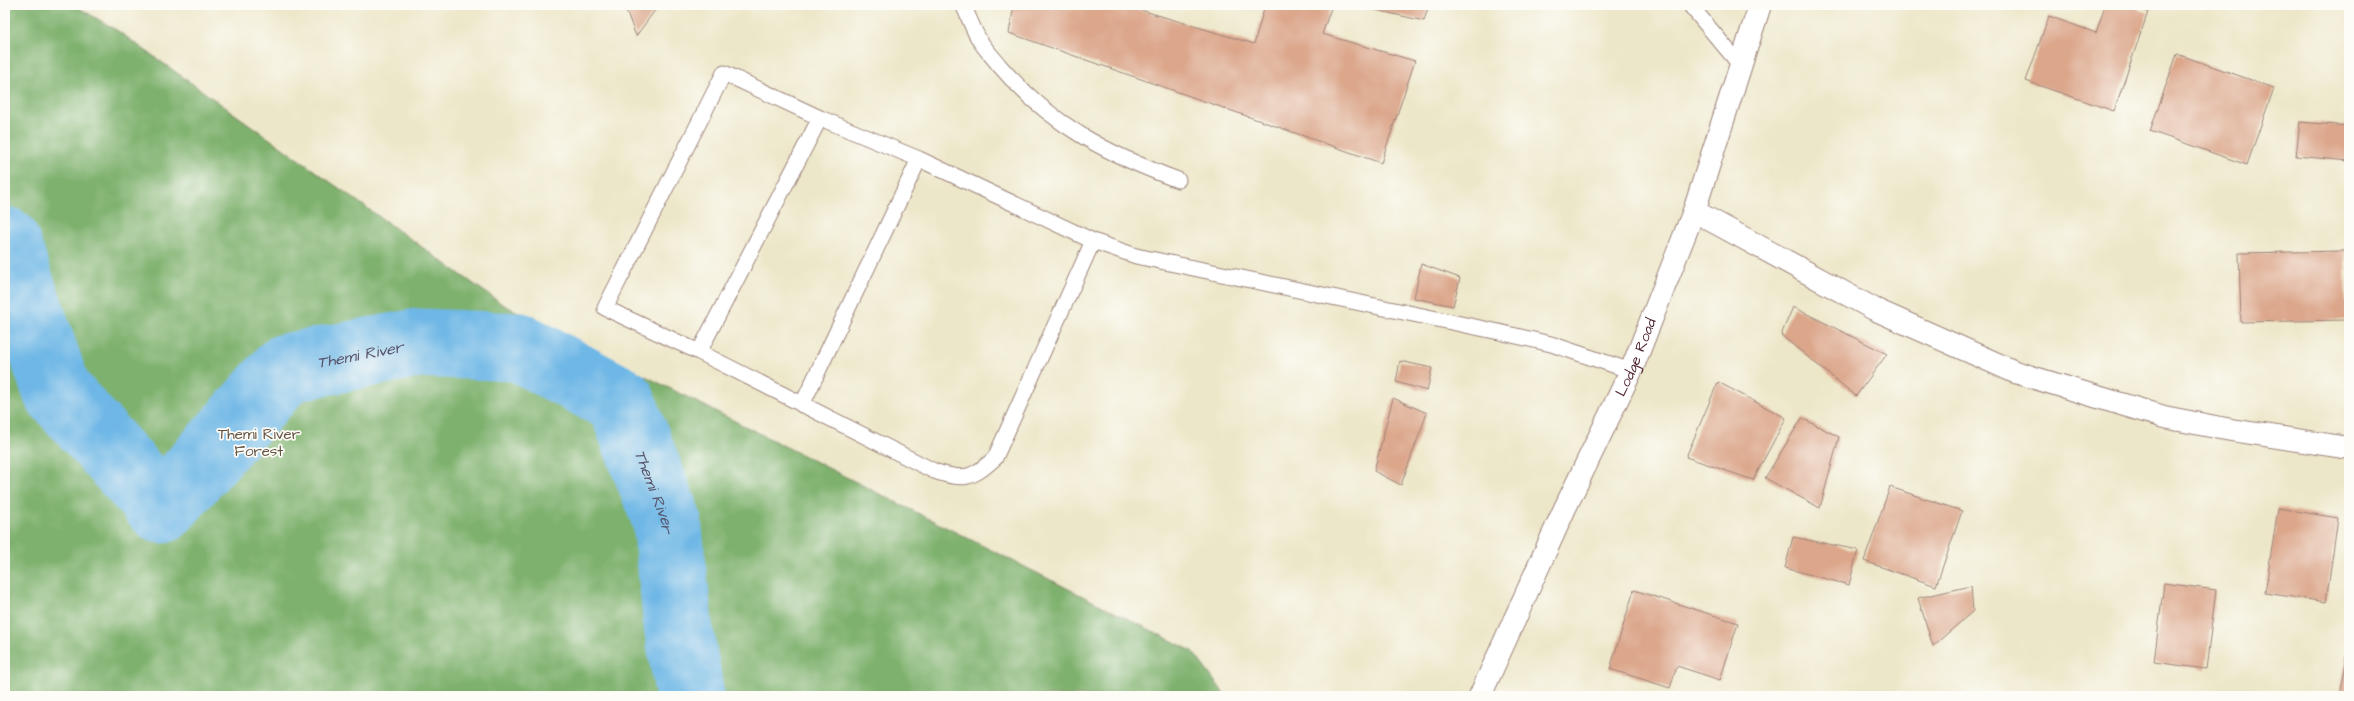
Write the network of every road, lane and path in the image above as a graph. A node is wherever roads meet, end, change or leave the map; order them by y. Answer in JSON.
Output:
{"nodes":[{"id":1,"x":964,"y":5,"type":"edge"},
{"id":2,"x":1690,"y":5,"type":"edge"},
{"id":3,"x":1760,"y":5,"type":"edge"},
{"id":4,"x":1741,"y":66,"type":"junction"},
{"id":5,"x":820,"y":118,"type":"junction"},
{"id":6,"x":919,"y":159,"type":"junction"},
{"id":7,"x":1178,"y":180,"type":"dead end"},
{"id":8,"x":1694,"y":211,"type":"junction"},
{"id":9,"x":1093,"y":241,"type":"junction"},
{"id":10,"x":699,"y":352,"type":"junction"},
{"id":11,"x":1631,"y":371,"type":"junction"},
{"id":12,"x":802,"y":405,"type":"junction"},
{"id":13,"x":2349,"y":448,"type":"edge"},
{"id":14,"x":1480,"y":696,"type":"edge"}],
"edges":[{"from":1,"to":7,"type":"lane"},
{"from":2,"to":4,"type":"lane"},
{"from":3,"to":4,"type":"street","name":"Lodge Road"},
{"from":4,"to":8,"type":"street","name":"Lodge Road"},
{"from":5,"to":6,"type":"lane"},
{"from":5,"to":10,"type":"lane"},
{"from":5,"to":10,"type":"lane"},
{"from":6,"to":9,"type":"lane"},
{"from":6,"to":12,"type":"lane"},
{"from":8,"to":11,"type":"street","name":"Lodge Road"},
{"from":8,"to":13,"type":"street"},
{"from":9,"to":11,"type":"lane"},
{"from":9,"to":12,"type":"lane"},
{"from":10,"to":12,"type":"lane"},
{"from":11,"to":14,"type":"street","name":"Lodge Road"}]}
